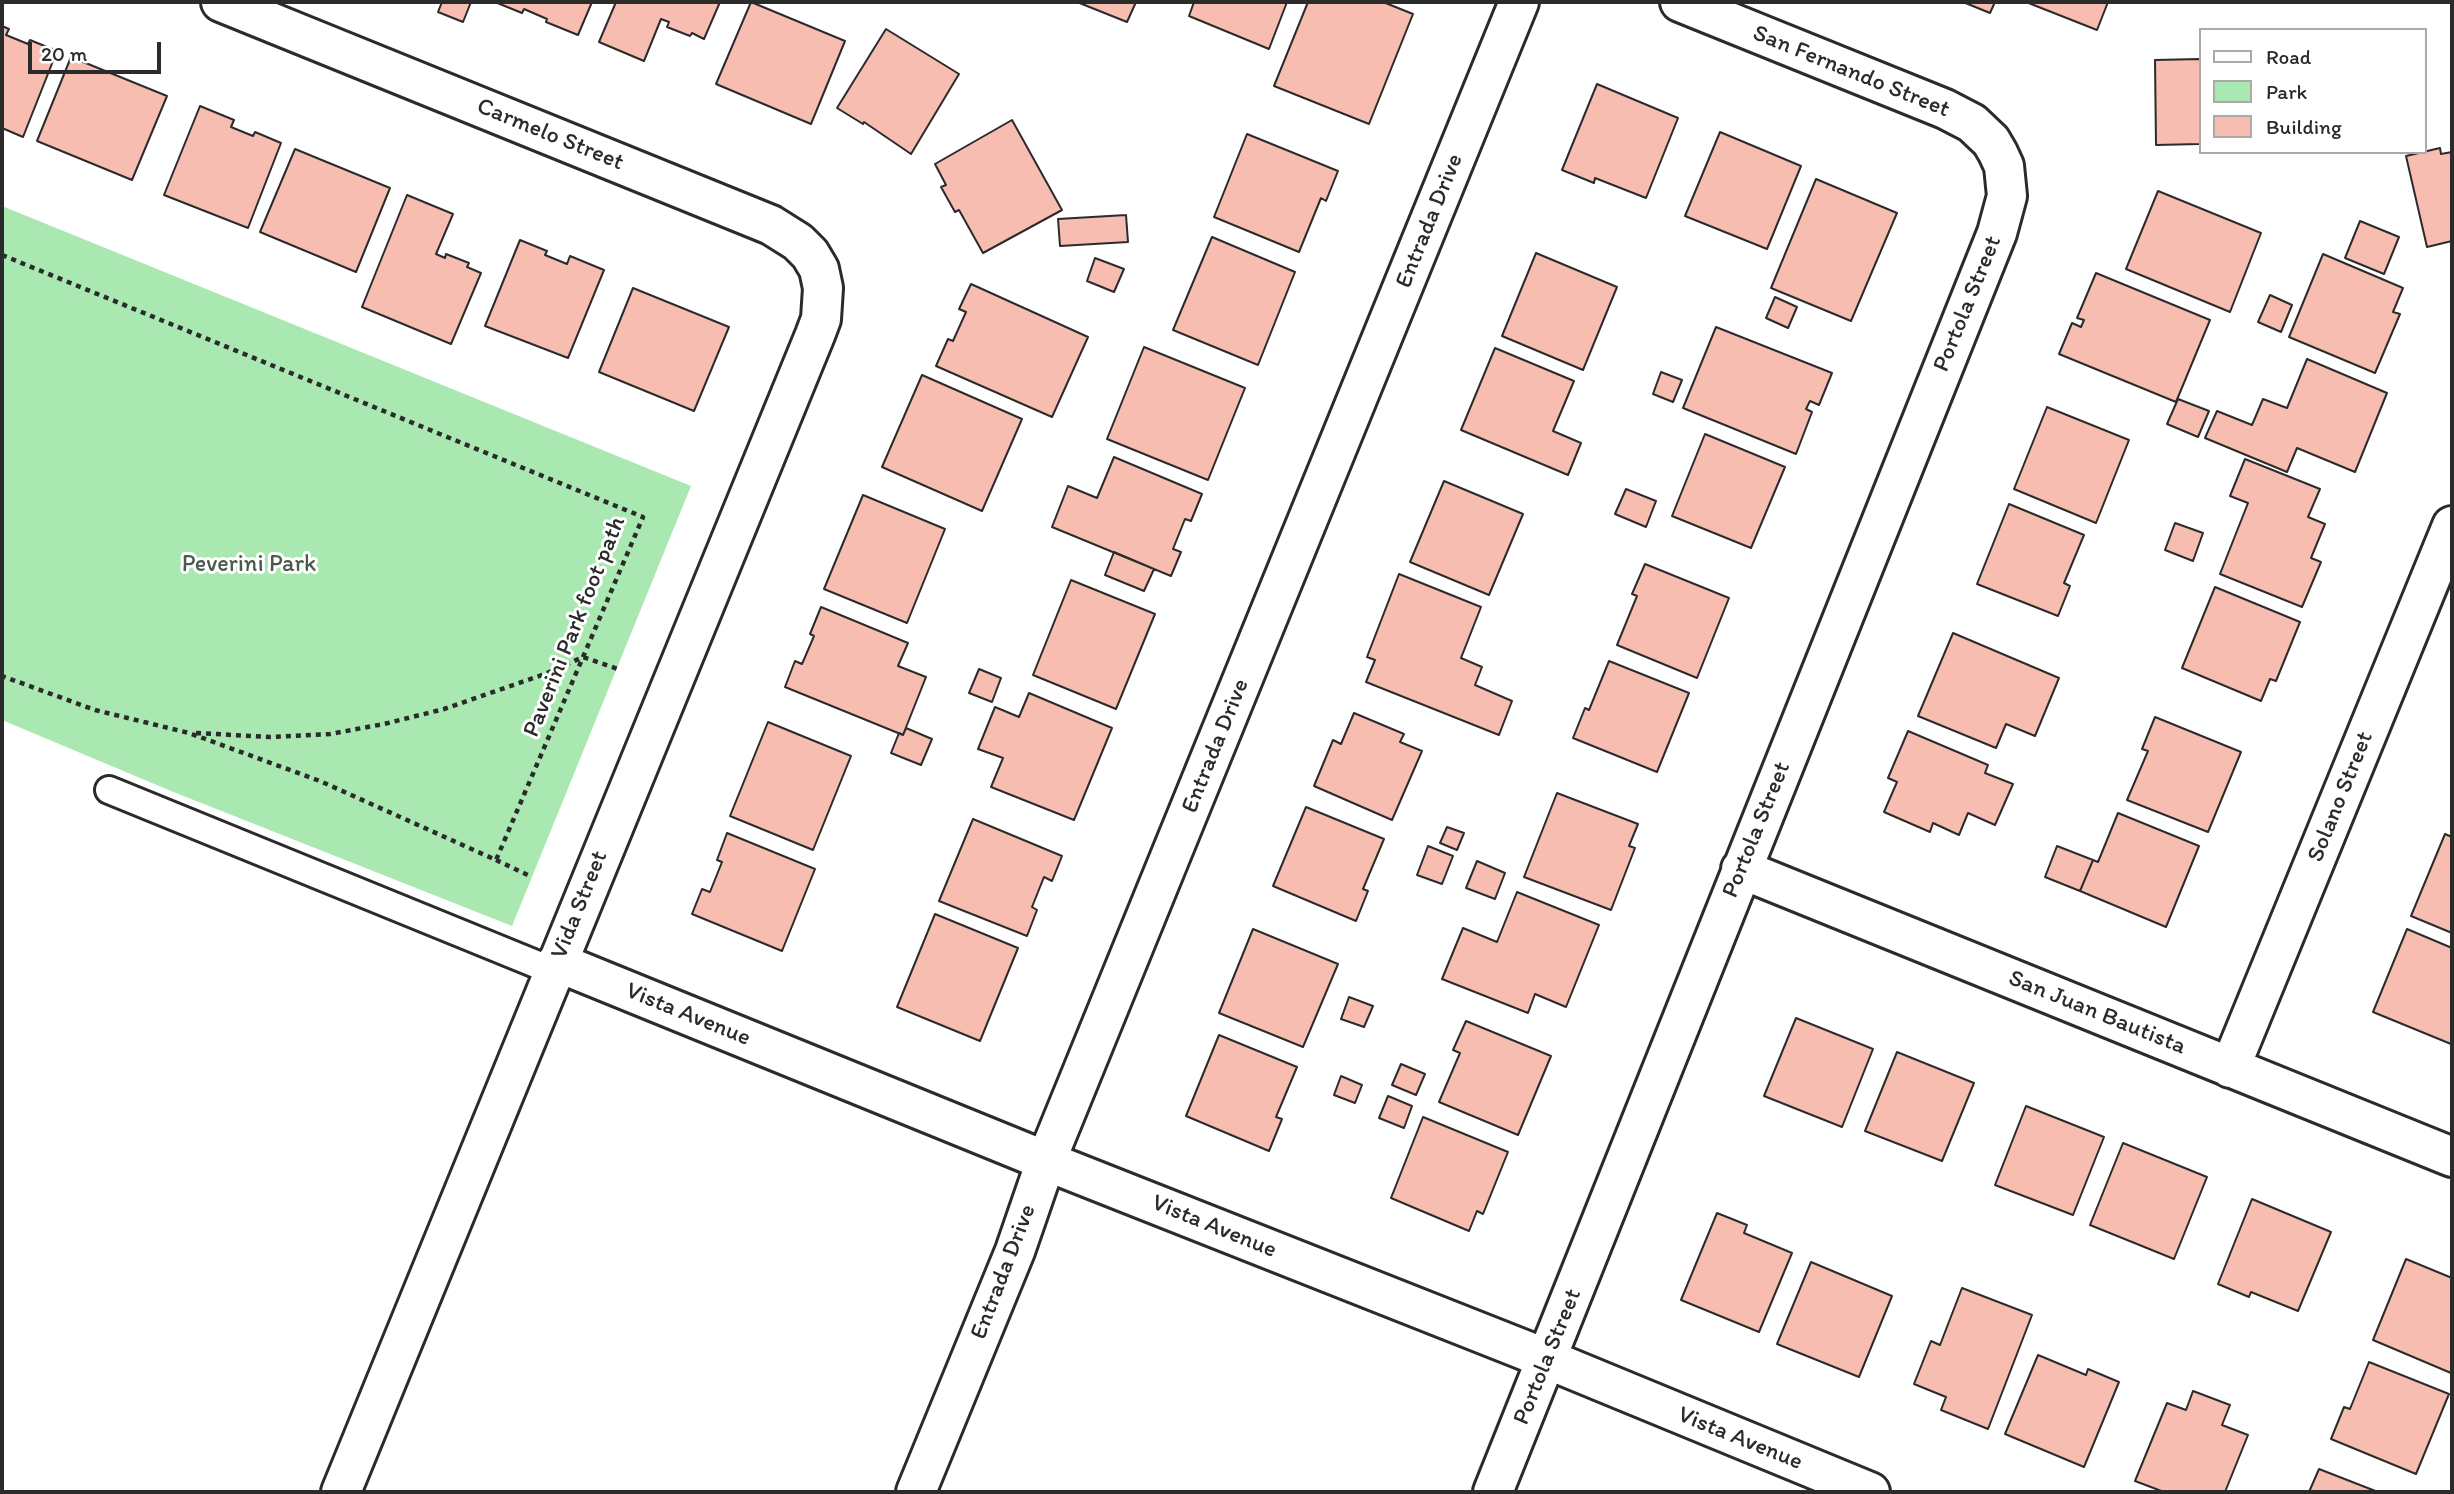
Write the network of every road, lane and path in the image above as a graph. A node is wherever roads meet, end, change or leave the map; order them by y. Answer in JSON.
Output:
{"nodes":[{"id":1,"x":221,"y":2,"type":"edge"},
{"id":2,"x":1519,"y":2,"type":"edge"},
{"id":3,"x":1680,"y":2,"type":"edge"},
{"id":4,"x":2004,"y":166,"type":"joint"},
{"id":5,"x":2,"y":255,"type":"edge"},
{"id":6,"x":821,"y":319,"type":"joint"},
{"id":7,"x":2452,"y":526,"type":"edge"},
{"id":8,"x":583,"y":657,"type":"junction"},
{"id":9,"x":618,"y":670,"type":"dead end"},
{"id":10,"x":2,"y":677,"type":"edge"},
{"id":11,"x":189,"y":733,"type":"junction"},
{"id":12,"x":110,"y":790,"type":"dead end"},
{"id":13,"x":496,"y":860,"type":"junction"},
{"id":14,"x":1741,"y":869,"type":"junction"},
{"id":15,"x":532,"y":877,"type":"dead end"},
{"id":16,"x":555,"y":967,"type":"junction"},
{"id":17,"x":2230,"y":1068,"type":"junction"},
{"id":18,"x":2452,"y":1157,"type":"edge"},
{"id":19,"x":1046,"y":1161,"type":"junction"},
{"id":20,"x":1547,"y":1359,"type":"junction"},
{"id":21,"x":341,"y":1492,"type":"edge"},
{"id":22,"x":916,"y":1492,"type":"edge"},
{"id":23,"x":1493,"y":1492,"type":"edge"},
{"id":24,"x":1870,"y":1492,"type":"edge"}],
"edges":[{"from":1,"to":6,"type":"street","name":"Carmelo Street"},
{"from":2,"to":19,"type":"street","name":"Entrada Drive"},
{"from":3,"to":4,"type":"street","name":"San Fernando Street"},
{"from":4,"to":14,"type":"street","name":"Portola Street"},
{"from":5,"to":8,"type":"path","name":"Paverini Park foot path"},
{"from":6,"to":16,"type":"street","name":"Vida Street"},
{"from":7,"to":17,"type":"street","name":"Solano Street"},
{"from":8,"to":9,"type":"path"},
{"from":8,"to":11,"type":"path"},
{"from":8,"to":13,"type":"path","name":"Paverini Park foot path"},
{"from":10,"to":11,"type":"path"},
{"from":11,"to":13,"type":"path"},
{"from":12,"to":16,"type":"lane"},
{"from":13,"to":15,"type":"path"},
{"from":14,"to":17,"type":"street","name":"San Juan Bautista"},
{"from":14,"to":20,"type":"street","name":"Portola Street"},
{"from":16,"to":19,"type":"street","name":"Vista Avenue"},
{"from":16,"to":21,"type":"street","name":"Vida Street"},
{"from":17,"to":18,"type":"street","name":"San Juan Bautista"},
{"from":19,"to":20,"type":"street","name":"Vista Avenue"},
{"from":19,"to":22,"type":"street","name":"Entrada Drive"},
{"from":20,"to":23,"type":"street","name":"Portola Street"},
{"from":20,"to":24,"type":"street","name":"Vista Avenue"}]}
